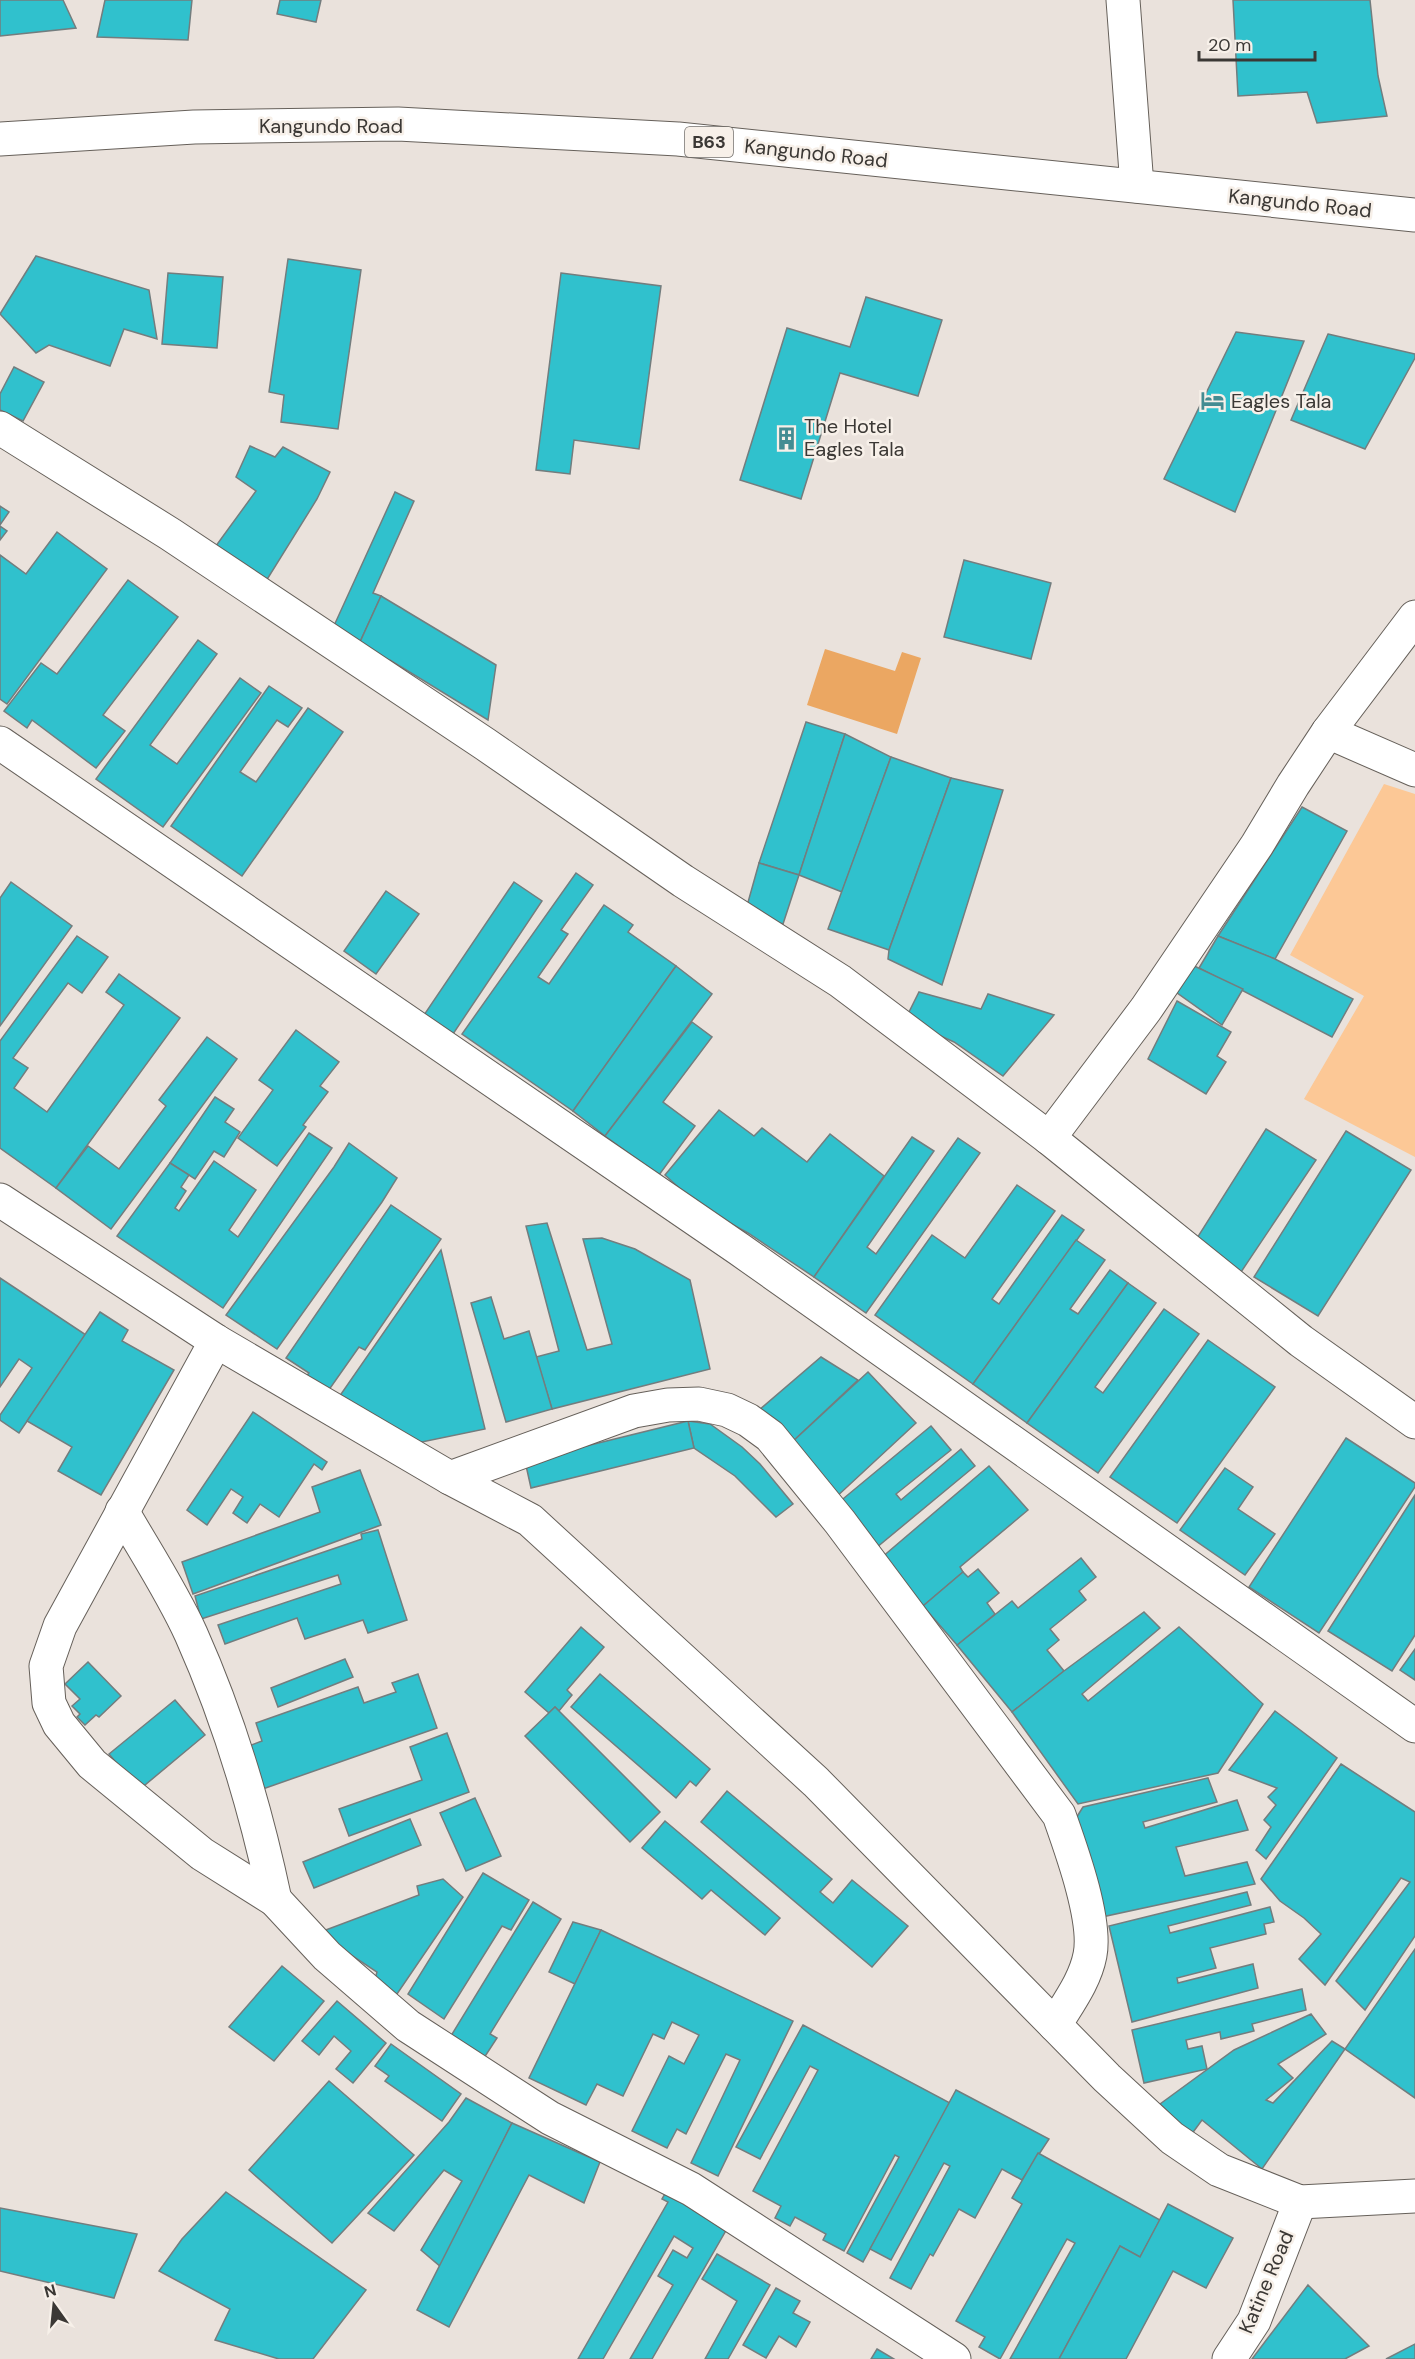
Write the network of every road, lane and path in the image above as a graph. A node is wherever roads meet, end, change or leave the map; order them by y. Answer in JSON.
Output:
{"nodes":[{"id":1,"x":1123,"y":0,"type":"edge"},
{"id":2,"x":0,"y":139,"type":"edge"},
{"id":3,"x":1137,"y":186,"type":"junction"},
{"id":4,"x":1415,"y":215,"type":"edge"},
{"id":5,"x":0,"y":428,"type":"edge"},
{"id":6,"x":1415,"y":617,"type":"edge"},
{"id":7,"x":1328,"y":732,"type":"junction"},
{"id":8,"x":0,"y":743,"type":"edge"},
{"id":9,"x":1415,"y":770,"type":"edge"},
{"id":10,"x":1049,"y":1138,"type":"junction"},
{"id":11,"x":0,"y":1200,"type":"edge"},
{"id":12,"x":216,"y":1341,"type":"junction"},
{"id":13,"x":1415,"y":1422,"type":"edge"},
{"id":14,"x":450,"y":1478,"type":"junction"},
{"id":15,"x":122,"y":1511,"type":"junction"},
{"id":16,"x":1415,"y":1726,"type":"edge"},
{"id":17,"x":275,"y":1900,"type":"junction"},
{"id":18,"x":1055,"y":2025,"type":"junction"},
{"id":19,"x":1415,"y":2196,"type":"edge"},
{"id":20,"x":1300,"y":2202,"type":"junction"},
{"id":21,"x":954,"y":2359,"type":"edge"},
{"id":22,"x":1229,"y":2359,"type":"edge"}],
"edges":[{"from":1,"to":3,"type":"main road"},
{"from":2,"to":3,"type":"main road","name":"Kangundo Road","number":"B63"},
{"from":3,"to":4,"type":"main road","name":"Kangundo Road","number":"B63"},
{"from":5,"to":10,"type":"main road"},
{"from":6,"to":7,"type":"main road"},
{"from":7,"to":9,"type":"main road"},
{"from":7,"to":10,"type":"main road"},
{"from":8,"to":16,"type":"main road"},
{"from":10,"to":13,"type":"main road"},
{"from":11,"to":12,"type":"main road"},
{"from":12,"to":14,"type":"main road"},
{"from":12,"to":15,"type":"main road"},
{"from":14,"to":18,"type":"main road"},
{"from":14,"to":18,"type":"main road"},
{"from":15,"to":17,"type":"main road"},
{"from":15,"to":17,"type":"main road"},
{"from":17,"to":21,"type":"main road"},
{"from":18,"to":20,"type":"main road"},
{"from":19,"to":20,"type":"main road"},
{"from":20,"to":22,"type":"main road","name":"Katine Road"}]}
